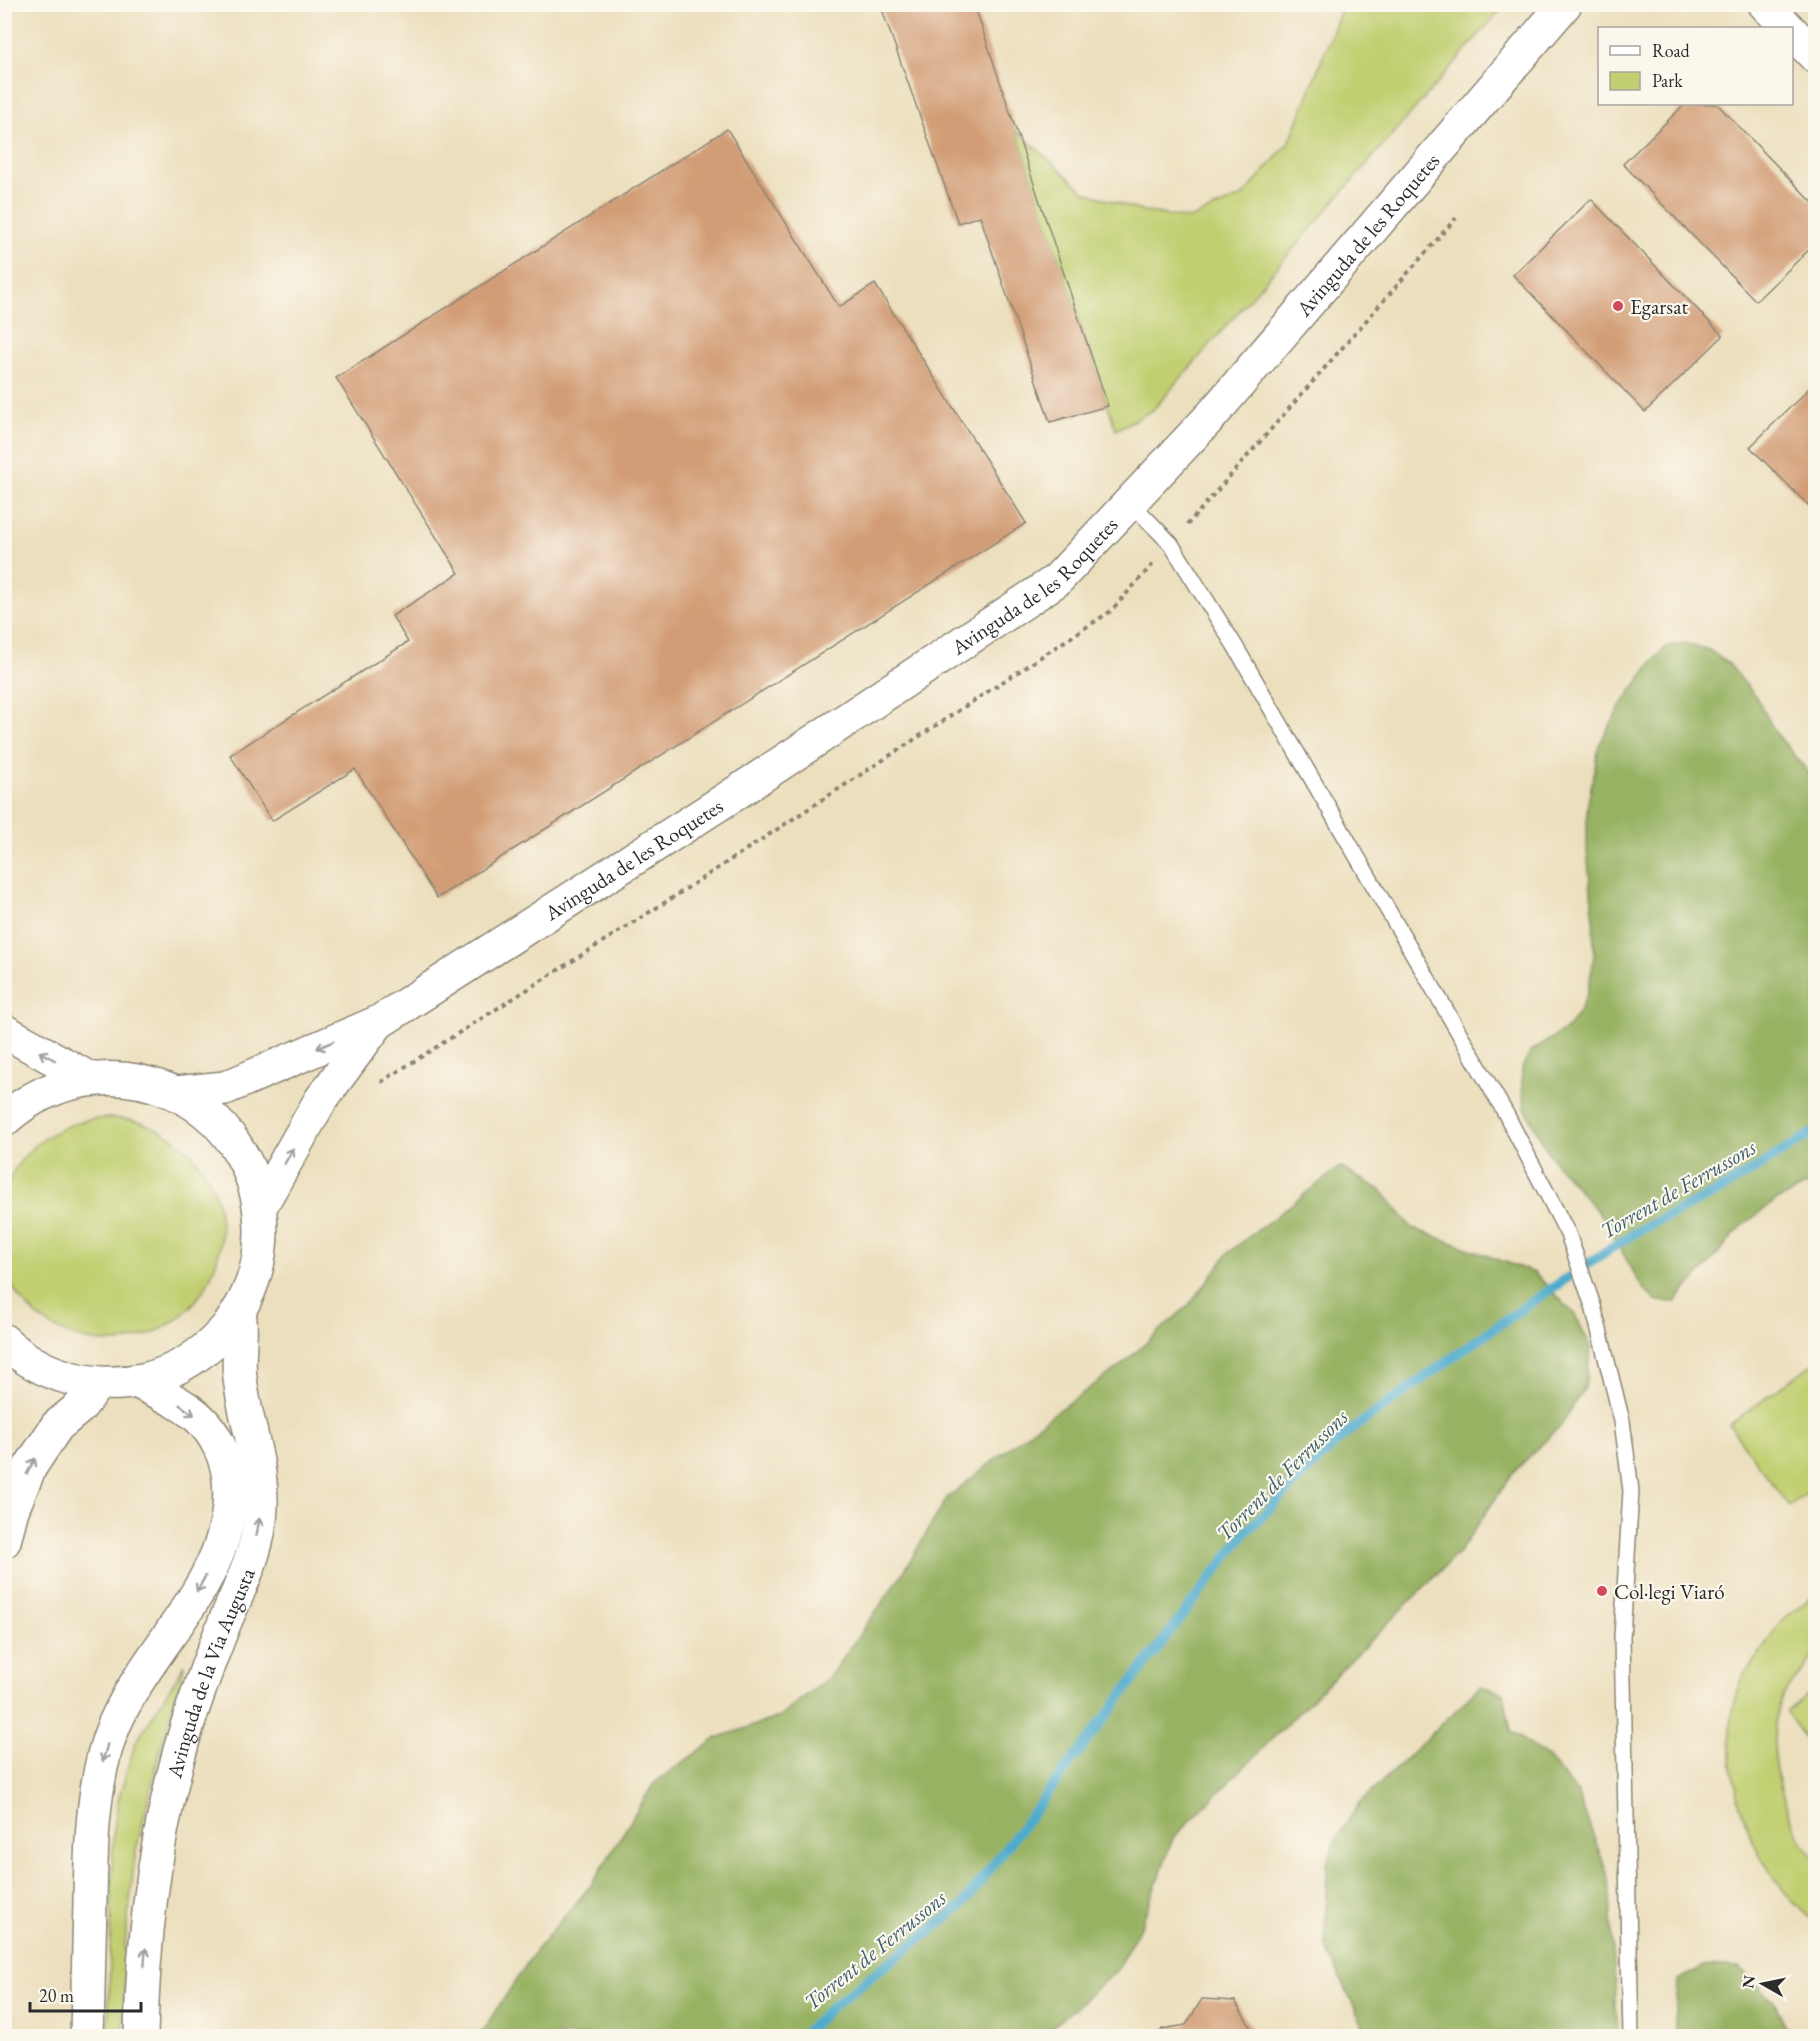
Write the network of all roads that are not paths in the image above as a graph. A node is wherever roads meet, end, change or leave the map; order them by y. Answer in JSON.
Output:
{"nodes":[{"id":1,"x":1565,"y":4,"type":"edge"},
{"id":2,"x":1765,"y":4,"type":"edge"},
{"id":3,"x":1787,"y":27,"type":"edge"},
{"id":4,"x":1793,"y":34,"type":"edge"},
{"id":5,"x":1815,"y":57,"type":"edge"},
{"id":6,"x":1130,"y":502,"type":"junction"},
{"id":7,"x":379,"y":1022,"type":"junction"},
{"id":8,"x":4,"y":1032,"type":"edge"},
{"id":9,"x":90,"y":1079,"type":"junction"},
{"id":10,"x":176,"y":1093,"type":"junction"},
{"id":11,"x":4,"y":1120,"type":"edge"},
{"id":12,"x":260,"y":1207,"type":"junction"},
{"id":13,"x":239,"y":1310,"type":"junction"},
{"id":14,"x":4,"y":1341,"type":"edge"},
{"id":15,"x":136,"y":1381,"type":"junction"},
{"id":16,"x":98,"y":1383,"type":"junction"},
{"id":17,"x":4,"y":1541,"type":"edge"},
{"id":18,"x":87,"y":2037,"type":"edge"},
{"id":19,"x":141,"y":2037,"type":"edge"},
{"id":20,"x":1631,"y":2037,"type":"edge"}],
"edges":[{"from":1,"to":6,"type":"main road","name":"Avinguda de les Roquetes"},
{"from":2,"to":3,"type":"main road"},
{"from":4,"to":5,"type":"main road"},
{"from":6,"to":7,"type":"main road","name":"Avinguda de les Roquetes"},
{"from":6,"to":20,"type":"lane"},
{"from":7,"to":10,"type":"main road","name":"Avinguda de les Roquetes","one_way":true},
{"from":12,"to":7,"type":"main road","name":"Avinguda de les Roquetes","one_way":true},
{"from":9,"to":8,"type":"main road","one_way":true},
{"from":9,"to":10,"type":"main road"},
{"from":9,"to":11,"type":"main road"},
{"from":10,"to":12,"type":"main road"},
{"from":12,"to":13,"type":"main road"},
{"from":13,"to":15,"type":"main road"},
{"from":19,"to":13,"type":"main road","name":"Avinguda de la Via Augusta","one_way":true},
{"from":14,"to":16,"type":"main road"},
{"from":15,"to":16,"type":"main road"},
{"from":15,"to":18,"type":"main road","name":"Avinguda de la Via Augusta","one_way":true},
{"from":17,"to":16,"type":"main road","one_way":true}]}
